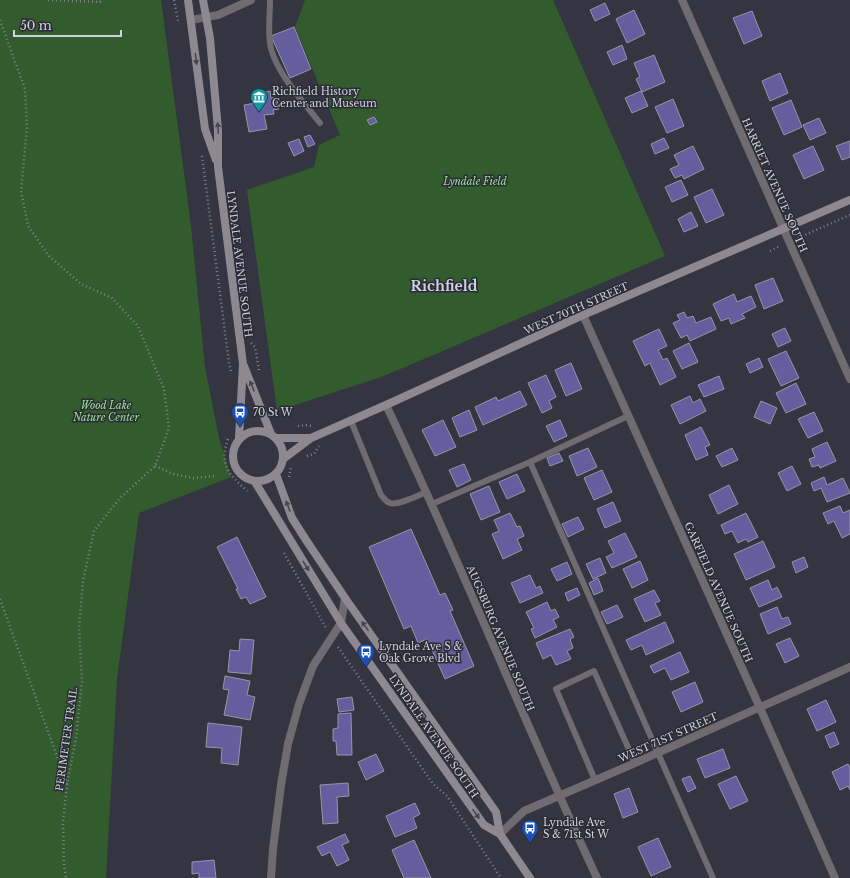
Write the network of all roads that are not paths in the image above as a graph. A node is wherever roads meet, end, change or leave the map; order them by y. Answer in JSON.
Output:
{"nodes":[{"id":1,"x":188,"y":0,"type":"edge"},
{"id":2,"x":203,"y":0,"type":"edge"},
{"id":3,"x":251,"y":0,"type":"edge"},
{"id":4,"x":270,"y":0,"type":"edge"},
{"id":5,"x":682,"y":0,"type":"edge"},
{"id":6,"x":206,"y":18,"type":"junction"},
{"id":7,"x":191,"y":20,"type":"junction"},
{"id":8,"x":320,"y":124,"type":"dead end"},
{"id":9,"x":218,"y":166,"type":"junction"},
{"id":10,"x":850,"y":200,"type":"edge"},
{"id":11,"x":784,"y":229,"type":"junction"},
{"id":12,"x":583,"y":315,"type":"junction"},
{"id":13,"x":243,"y":364,"type":"junction"},
{"id":14,"x":850,"y":379,"type":"edge"},
{"id":15,"x":386,"y":405,"type":"junction"},
{"id":16,"x":628,"y":416,"type":"junction"},
{"id":17,"x":351,"y":421,"type":"junction"},
{"id":18,"x":273,"y":436,"type":"junction"},
{"id":19,"x":239,"y":438,"type":"junction"},
{"id":20,"x":311,"y":438,"type":"junction"},
{"id":21,"x":283,"y":459,"type":"junction"},
{"id":22,"x":530,"y":462,"type":"junction"},
{"id":23,"x":276,"y":474,"type":"junction"},
{"id":24,"x":255,"y":482,"type":"junction"},
{"id":25,"x":427,"y":492,"type":"junction"},
{"id":26,"x":432,"y":504,"type":"junction"},
{"id":27,"x":345,"y":598,"type":"junction"},
{"id":28,"x":341,"y":623,"type":"junction"},
{"id":29,"x":850,"y":667,"type":"edge"},
{"id":30,"x":760,"y":708,"type":"junction"},
{"id":31,"x":658,"y":753,"type":"junction"},
{"id":32,"x":635,"y":763,"type":"junction"},
{"id":33,"x":595,"y":780,"type":"junction"},
{"id":34,"x":559,"y":796,"type":"junction"},
{"id":35,"x":500,"y":834,"type":"junction"},
{"id":36,"x":271,"y":878,"type":"edge"},
{"id":37,"x":530,"y":878,"type":"edge"},
{"id":38,"x":597,"y":878,"type":"edge"},
{"id":39,"x":714,"y":878,"type":"edge"},
{"id":40,"x":835,"y":878,"type":"edge"}],
"edges":[{"from":1,"to":7,"type":"main road","name":"LYNDALE AVENUE SOUTH"},
{"from":2,"to":6,"type":"main road","name":"LYNDALE AVENUE SOUTH"},
{"from":3,"to":6,"type":"street"},
{"from":4,"to":8,"type":"lane"},
{"from":5,"to":11,"type":"street","name":"HARRIET AVENUE SOUTH"},
{"from":6,"to":7,"type":"street"},
{"from":9,"to":6,"type":"main road","name":"LYNDALE AVENUE SOUTH","one_way":true},
{"from":7,"to":9,"type":"main road","name":"LYNDALE AVENUE SOUTH","one_way":true},
{"from":9,"to":13,"type":"main road","name":"LYNDALE AVENUE SOUTH"},
{"from":10,"to":11,"type":"main road","name":"WEST 70TH STREET"},
{"from":11,"to":12,"type":"main road","name":"WEST 70TH STREET"},
{"from":11,"to":14,"type":"street","name":"HARRIET AVENUE SOUTH"},
{"from":12,"to":15,"type":"main road","name":"WEST 70TH STREET"},
{"from":12,"to":16,"type":"street","name":"GARFIELD AVENUE SOUTH"},
{"from":18,"to":13,"type":"main road","name":"LYNDALE AVENUE SOUTH","one_way":true},
{"from":13,"to":19,"type":"main road","name":"LYNDALE AVENUE SOUTH"},
{"from":15,"to":17,"type":"main road","name":"WEST 70TH STREET"},
{"from":15,"to":25,"type":"street","name":"AUGSBURG AVENUE SOUTH"},
{"from":16,"to":22,"type":"lane"},
{"from":16,"to":30,"type":"street","name":"GARFIELD AVENUE SOUTH"},
{"from":17,"to":20,"type":"main road","name":"WEST 70TH STREET"},
{"from":17,"to":25,"type":"lane"},
{"from":18,"to":19,"type":"main road"},
{"from":18,"to":20,"type":"main road","name":"WEST 70TH STREET"},
{"from":18,"to":21,"type":"main road","name":"LYNDALE AVENUE SOUTH"},
{"from":19,"to":24,"type":"main road","name":"LYNDALE AVENUE SOUTH"},
{"from":20,"to":21,"type":"main road","name":"WEST 70TH STREET"},
{"from":21,"to":23,"type":"main road"},
{"from":22,"to":26,"type":"lane"},
{"from":22,"to":31,"type":"lane"},
{"from":23,"to":24,"type":"main road"},
{"from":27,"to":23,"type":"main road","name":"LYNDALE AVENUE SOUTH","one_way":true},
{"from":24,"to":28,"type":"main road","name":"LYNDALE AVENUE SOUTH","one_way":true},
{"from":25,"to":26,"type":"street","name":"AUGSBURG AVENUE SOUTH"},
{"from":26,"to":34,"type":"street","name":"AUGSBURG AVENUE SOUTH"},
{"from":27,"to":28,"type":"street"},
{"from":35,"to":27,"type":"main road","name":"LYNDALE AVENUE SOUTH","one_way":true},
{"from":28,"to":35,"type":"main road","name":"LYNDALE AVENUE SOUTH","one_way":true},
{"from":28,"to":36,"type":"street"},
{"from":29,"to":30,"type":"street","name":"WEST 71ST STREET"},
{"from":30,"to":31,"type":"street","name":"WEST 71ST STREET"},
{"from":30,"to":40,"type":"street","name":"GARFIELD AVENUE SOUTH"},
{"from":31,"to":32,"type":"street","name":"WEST 71ST STREET"},
{"from":31,"to":39,"type":"lane"},
{"from":32,"to":33,"type":"street","name":"WEST 71ST STREET"},
{"from":32,"to":33,"type":"lane"},
{"from":33,"to":34,"type":"street","name":"WEST 71ST STREET"},
{"from":34,"to":35,"type":"street","name":"WEST 71ST STREET"},
{"from":34,"to":38,"type":"street","name":"AUGSBURG AVENUE SOUTH"},
{"from":35,"to":37,"type":"main road","name":"LYNDALE AVENUE SOUTH"}]}
